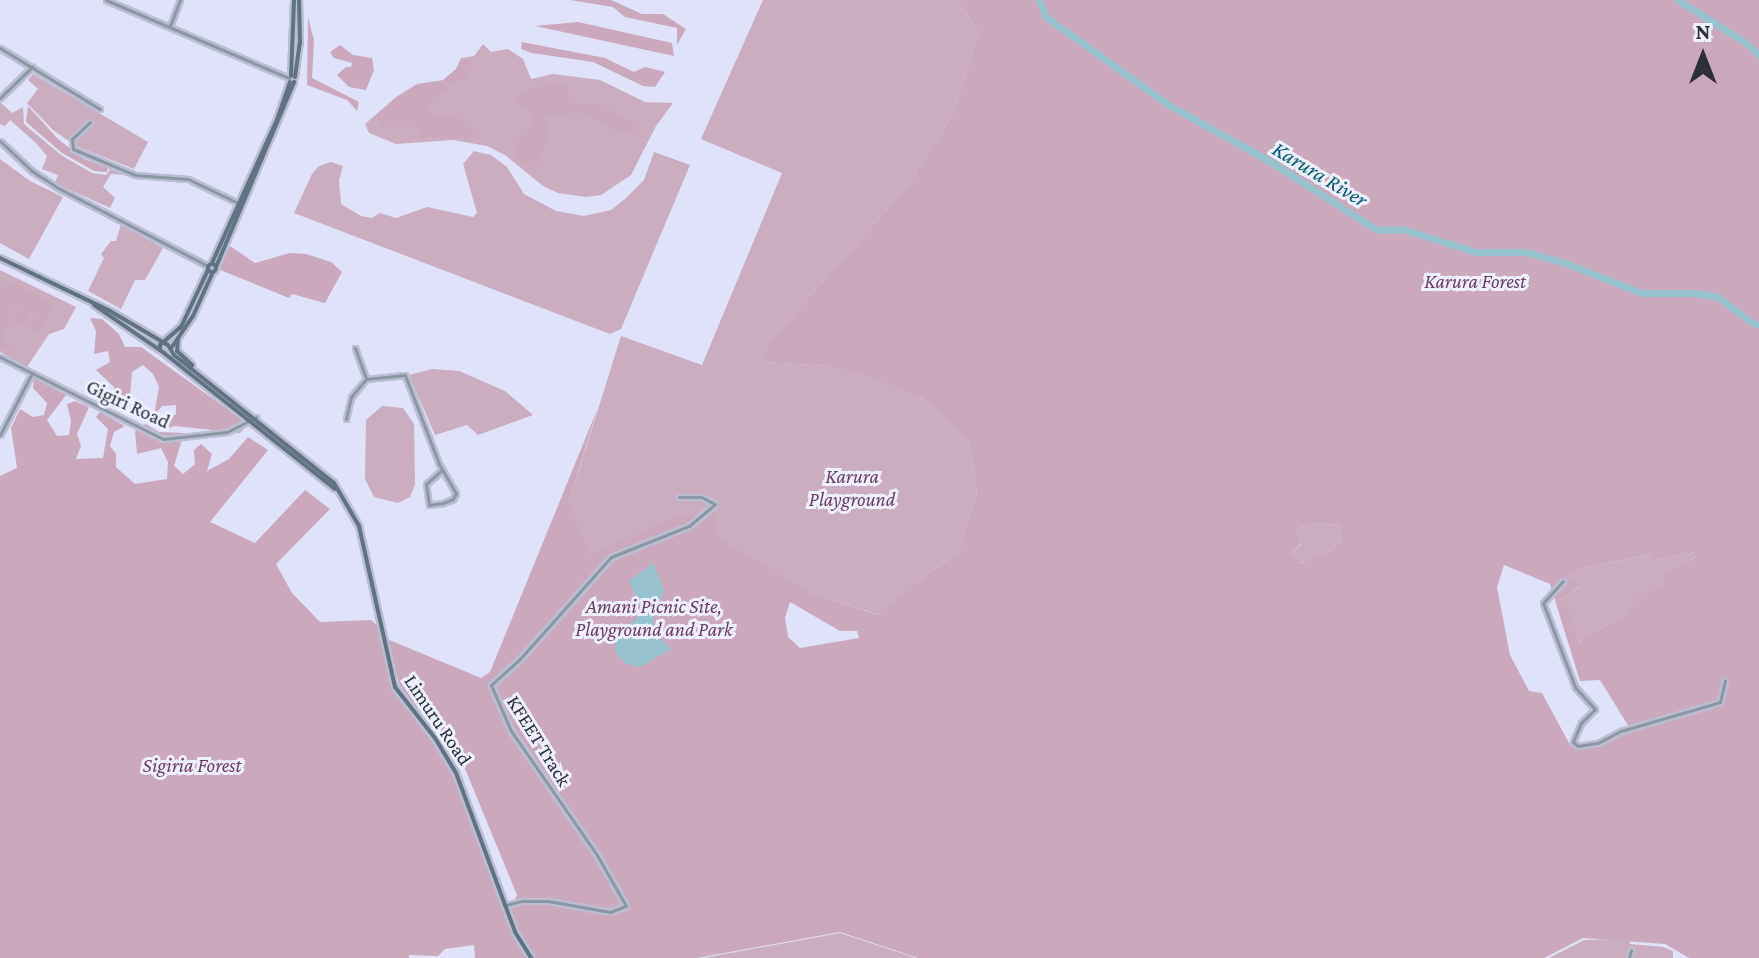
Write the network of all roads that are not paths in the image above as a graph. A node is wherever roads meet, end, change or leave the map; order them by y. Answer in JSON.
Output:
{"nodes":[{"id":1,"x":106,"y":0,"type":"edge"},
{"id":2,"x":180,"y":0,"type":"edge"},
{"id":3,"x":296,"y":0,"type":"edge"},
{"id":4,"x":170,"y":26,"type":"junction"},
{"id":5,"x":0,"y":48,"type":"edge"},
{"id":6,"x":32,"y":67,"type":"junction"},
{"id":7,"x":292,"y":79,"type":"junction"},
{"id":8,"x":0,"y":98,"type":"edge"},
{"id":9,"x":100,"y":109,"type":"dead end"},
{"id":10,"x":90,"y":122,"type":"dead end"},
{"id":11,"x":0,"y":141,"type":"edge"},
{"id":12,"x":239,"y":203,"type":"junction"},
{"id":13,"x":0,"y":258,"type":"edge"},
{"id":14,"x":211,"y":267,"type":"junction"},
{"id":15,"x":93,"y":304,"type":"junction"},
{"id":16,"x":176,"y":337,"type":"junction"},
{"id":17,"x":164,"y":343,"type":"junction"},
{"id":18,"x":355,"y":348,"type":"dead end"},
{"id":19,"x":160,"y":350,"type":"junction"},
{"id":20,"x":172,"y":350,"type":"junction"},
{"id":21,"x":167,"y":355,"type":"junction"},
{"id":22,"x":0,"y":357,"type":"edge"},
{"id":23,"x":32,"y":373,"type":"junction"},
{"id":24,"x":202,"y":376,"type":"junction"},
{"id":25,"x":366,"y":379,"type":"junction"},
{"id":26,"x":235,"y":405,"type":"junction"},
{"id":27,"x":247,"y":410,"type":"junction"},
{"id":28,"x":256,"y":417,"type":"junction"},
{"id":29,"x":247,"y":419,"type":"junction"},
{"id":30,"x":346,"y":419,"type":"dead end"},
{"id":31,"x":0,"y":435,"type":"edge"},
{"id":32,"x":442,"y":470,"type":"junction"},
{"id":33,"x":340,"y":493,"type":"junction"},
{"id":34,"x":679,"y":497,"type":"dead end"},
{"id":35,"x":1563,"y":581,"type":"dead end"},
{"id":36,"x":1725,"y":681,"type":"dead end"},
{"id":37,"x":506,"y":905,"type":"junction"},
{"id":38,"x":1631,"y":950,"type":"dead end"},
{"id":39,"x":531,"y":958,"type":"edge"},
{"id":40,"x":1629,"y":958,"type":"edge"}],
"edges":[{"from":1,"to":4,"type":"street"},
{"from":2,"to":4,"type":"street"},
{"from":3,"to":7,"type":"main road"},
{"from":4,"to":7,"type":"street"},
{"from":5,"to":6,"type":"street"},
{"from":6,"to":8,"type":"street"},
{"from":6,"to":9,"type":"street"},
{"from":7,"to":12,"type":"main road"},
{"from":7,"to":14,"type":"main road"},
{"from":10,"to":12,"type":"street"},
{"from":11,"to":14,"type":"street"},
{"from":12,"to":14,"type":"main road"},
{"from":13,"to":15,"type":"main road","name":"Limuru Road"},
{"from":14,"to":16,"type":"main road"},
{"from":15,"to":17,"type":"main road","name":"Limuru Road"},
{"from":15,"to":19,"type":"main road","name":"Limuru Road"},
{"from":16,"to":17,"type":"main road"},
{"from":16,"to":20,"type":"main road"},
{"from":16,"to":24,"type":"main road"},
{"from":17,"to":19,"type":"main road"},
{"from":17,"to":20,"type":"main road","name":"Limuru Road"},
{"from":18,"to":25,"type":"street"},
{"from":19,"to":21,"type":"main road","name":"Limuru Road"},
{"from":20,"to":21,"type":"main road"},
{"from":20,"to":24,"type":"main road","name":"Limuru Road"},
{"from":21,"to":26,"type":"main road","name":"Limuru Road"},
{"from":22,"to":23,"type":"street","name":"Gigiri Road"},
{"from":23,"to":29,"type":"street","name":"Gigiri Road"},
{"from":23,"to":31,"type":"street"},
{"from":24,"to":26,"type":"main road","name":"Limuru Road"},
{"from":25,"to":30,"type":"street"},
{"from":25,"to":32,"type":"street"},
{"from":26,"to":27,"type":"main road","name":"Limuru Road"},
{"from":26,"to":29,"type":"main road","name":"Limuru Road"},
{"from":27,"to":28,"type":"main road","name":"Limuru Road"},
{"from":27,"to":29,"type":"street"},
{"from":28,"to":29,"type":"street","name":"Gigiri Road"},
{"from":28,"to":33,"type":"main road","name":"Limuru Road"},
{"from":29,"to":33,"type":"main road","name":"Limuru Road"},
{"from":32,"to":32,"type":"street"},
{"from":33,"to":37,"type":"main road","name":"Limuru Road"},
{"from":34,"to":37,"type":"street","name":"KFEET Track"},
{"from":35,"to":36,"type":"street"},
{"from":37,"to":39,"type":"main road","name":"Limuru Road"},
{"from":38,"to":40,"type":"street"}]}
